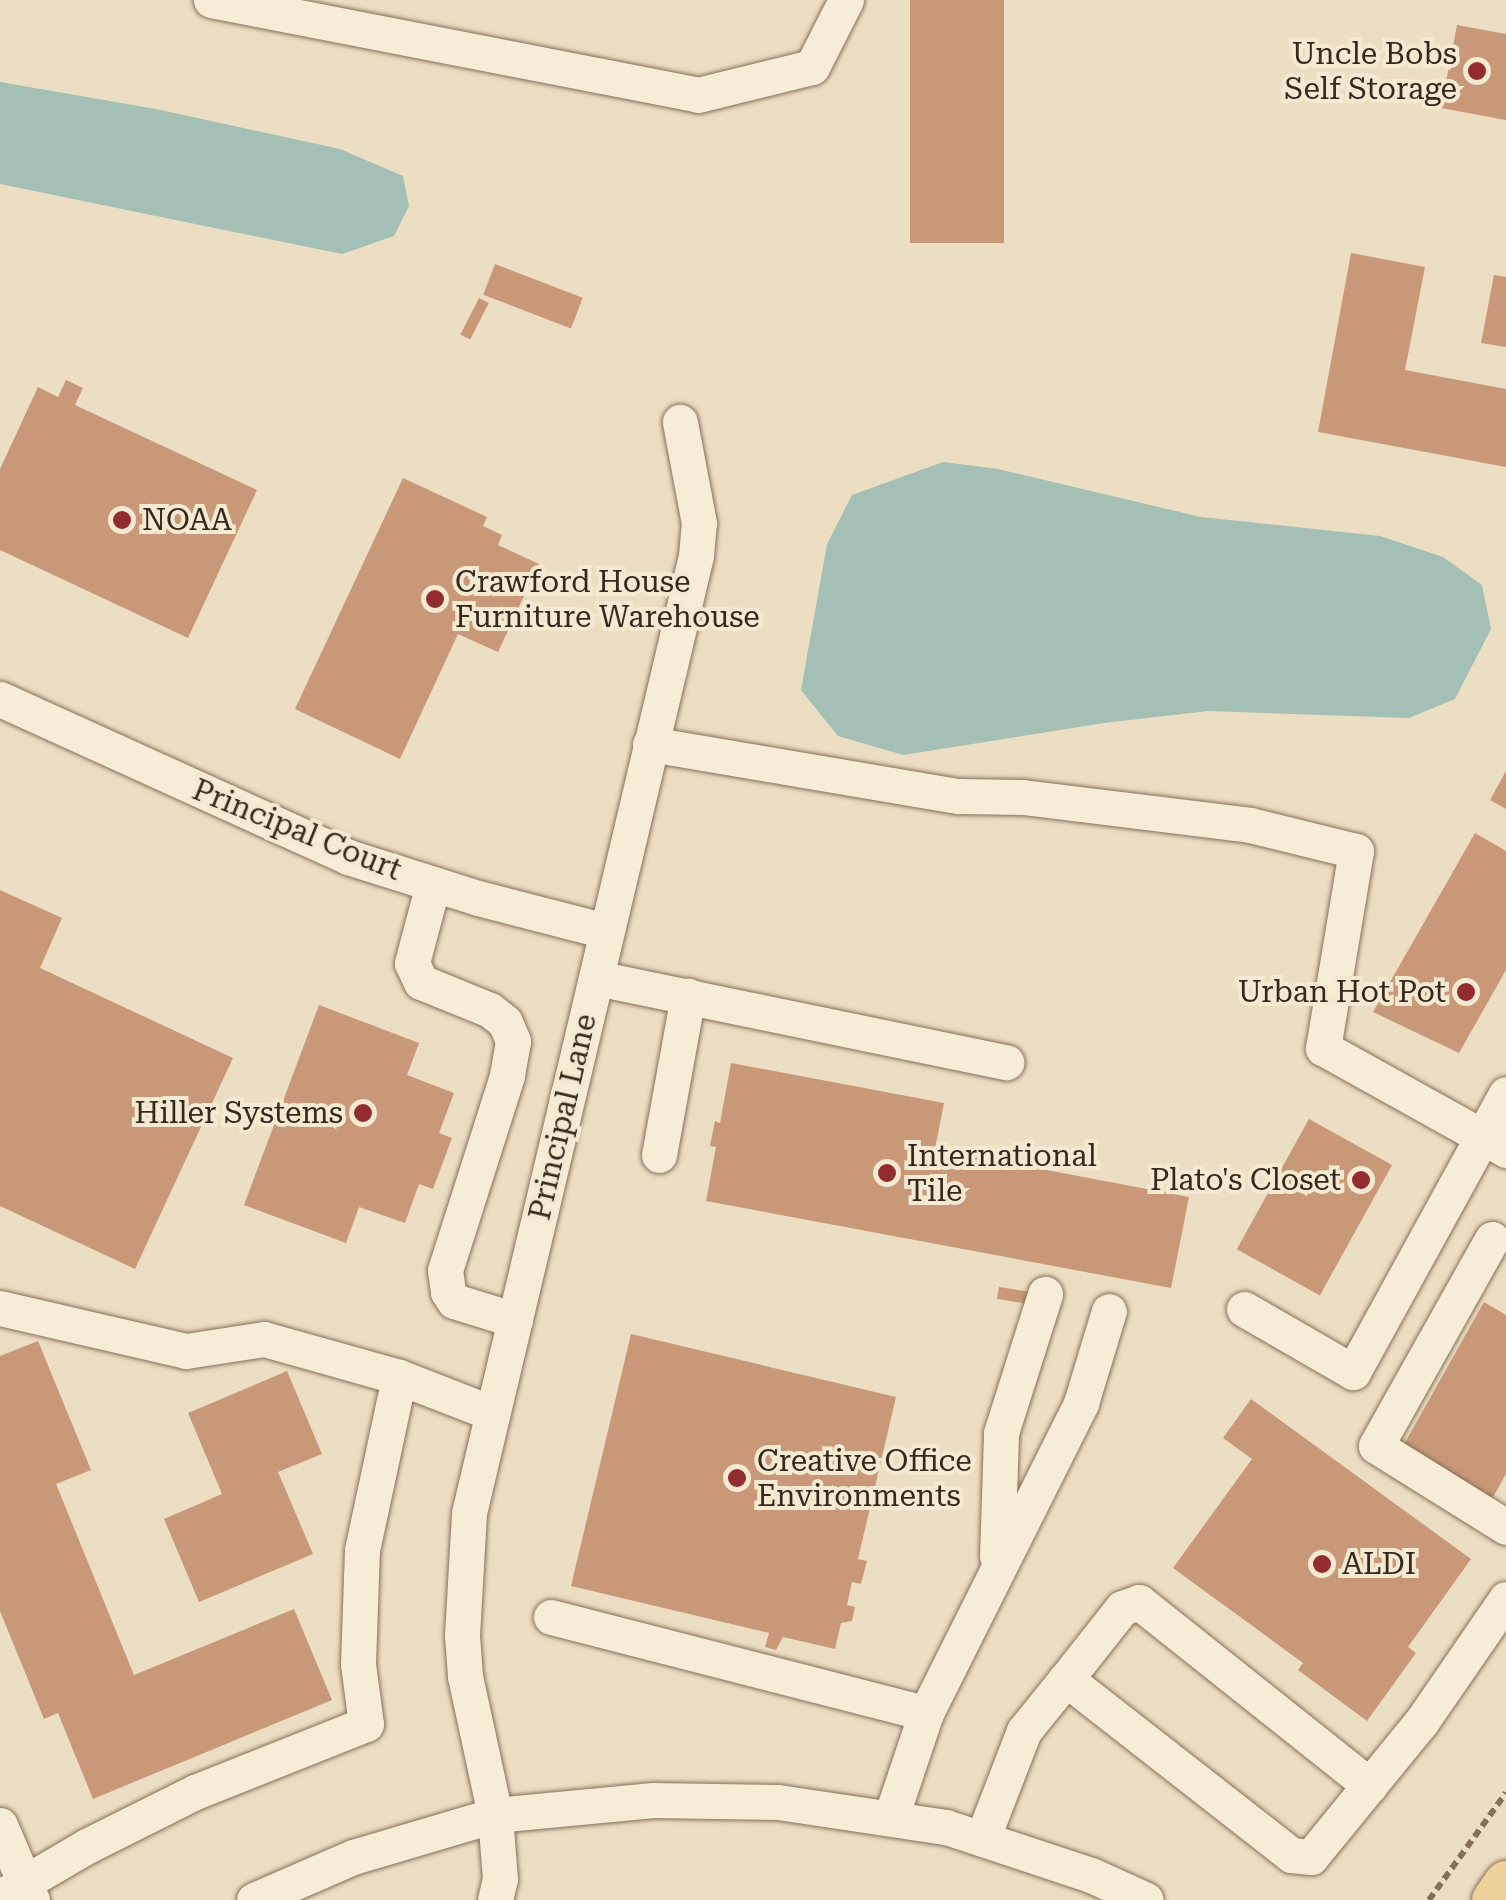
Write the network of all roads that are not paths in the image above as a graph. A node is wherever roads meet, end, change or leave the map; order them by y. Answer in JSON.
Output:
{"nodes":[{"id":1,"x":211,"y":0,"type":"edge"},
{"id":2,"x":846,"y":0,"type":"edge"},
{"id":3,"x":680,"y":422,"type":"dead end"},
{"id":4,"x":0,"y":699,"type":"edge"},
{"id":5,"x":650,"y":744,"type":"junction"},
{"id":6,"x":433,"y":884,"type":"junction"},
{"id":7,"x":606,"y":931,"type":"junction"},
{"id":8,"x":596,"y":978,"type":"junction"},
{"id":9,"x":688,"y":996,"type":"junction"},
{"id":10,"x":1007,"y":1062,"type":"dead end"},
{"id":11,"x":1506,"y":1094,"type":"edge"},
{"id":12,"x":1494,"y":1143,"type":"edge"},
{"id":13,"x":658,"y":1155,"type":"dead end"},
{"id":14,"x":1441,"y":1212,"type":"junction"},
{"id":15,"x":1499,"y":1243,"type":"edge"},
{"id":16,"x":1044,"y":1294,"type":"dead end"},
{"id":17,"x":0,"y":1308,"type":"edge"},
{"id":18,"x":1244,"y":1309,"type":"dead end"},
{"id":19,"x":1109,"y":1311,"type":"dead end"},
{"id":20,"x":514,"y":1320,"type":"junction"},
{"id":21,"x":399,"y":1377,"type":"junction"},
{"id":22,"x":492,"y":1413,"type":"junction"},
{"id":23,"x":1506,"y":1526,"type":"edge"},
{"id":24,"x":997,"y":1566,"type":"junction"},
{"id":25,"x":1506,"y":1599,"type":"edge"},
{"id":26,"x":551,"y":1617,"type":"dead end"},
{"id":27,"x":1066,"y":1679,"type":"junction"},
{"id":28,"x":926,"y":1712,"type":"junction"},
{"id":29,"x":1370,"y":1786,"type":"junction"},
{"id":30,"x":495,"y":1815,"type":"junction"},
{"id":31,"x":891,"y":1817,"type":"junction"},
{"id":32,"x":0,"y":1826,"type":"edge"},
{"id":33,"x":983,"y":1837,"type":"junction"},
{"id":34,"x":1506,"y":1883,"type":"edge"},
{"id":35,"x":19,"y":1894,"type":"edge"},
{"id":36,"x":254,"y":1900,"type":"edge"},
{"id":37,"x":495,"y":1900,"type":"edge"},
{"id":38,"x":1146,"y":1900,"type":"edge"},
{"id":39,"x":1494,"y":1900,"type":"edge"}],
"edges":[{"from":1,"to":2,"type":"street"},
{"from":3,"to":5,"type":"street","name":"Principal Lane"},
{"from":4,"to":6,"type":"street","name":"Principal Court"},
{"from":5,"to":7,"type":"street","name":"Principal Lane"},
{"from":5,"to":12,"type":"street"},
{"from":6,"to":7,"type":"street","name":"Principal Court"},
{"from":6,"to":20,"type":"street"},
{"from":7,"to":8,"type":"street","name":"Principal Lane"},
{"from":8,"to":9,"type":"street"},
{"from":8,"to":20,"type":"street","name":"Principal Lane"},
{"from":9,"to":10,"type":"street"},
{"from":9,"to":13,"type":"street"},
{"from":11,"to":12,"type":"street"},
{"from":12,"to":14,"type":"street"},
{"from":14,"to":15,"type":"street"},
{"from":14,"to":18,"type":"street"},
{"from":15,"to":23,"type":"street"},
{"from":16,"to":24,"type":"street"},
{"from":17,"to":21,"type":"street"},
{"from":19,"to":24,"type":"street"},
{"from":20,"to":22,"type":"street","name":"Principal Lane"},
{"from":21,"to":22,"type":"street"},
{"from":21,"to":35,"type":"street"},
{"from":22,"to":30,"type":"street","name":"Principal Lane"},
{"from":24,"to":28,"type":"street"},
{"from":25,"to":29,"type":"street"},
{"from":26,"to":28,"type":"street"},
{"from":27,"to":29,"type":"street"},
{"from":27,"to":29,"type":"street"},
{"from":27,"to":33,"type":"street"},
{"from":28,"to":31,"type":"street"},
{"from":30,"to":31,"type":"street"},
{"from":30,"to":36,"type":"street"},
{"from":30,"to":37,"type":"street","name":"Principal Lane"},
{"from":31,"to":33,"type":"street"},
{"from":32,"to":35,"type":"street"},
{"from":33,"to":38,"type":"street"},
{"from":34,"to":39,"type":"main road"}]}
